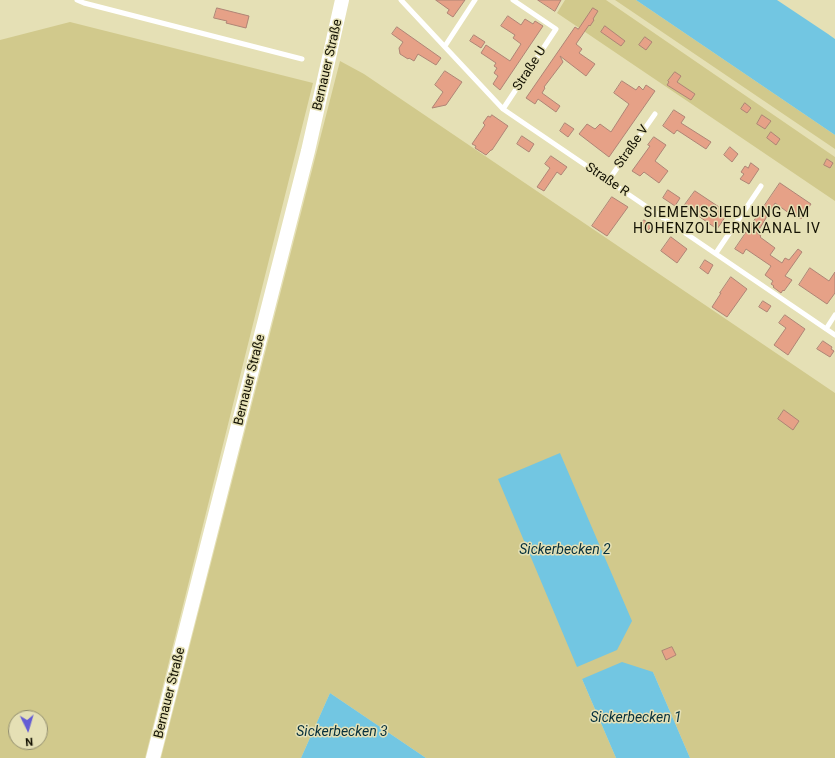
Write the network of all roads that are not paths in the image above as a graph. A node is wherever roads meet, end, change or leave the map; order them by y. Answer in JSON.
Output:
{"nodes":[{"id":1,"x":77,"y":0,"type":"edge"},
{"id":2,"x":342,"y":0,"type":"edge"},
{"id":3,"x":401,"y":0,"type":"edge"},
{"id":4,"x":475,"y":0,"type":"edge"},
{"id":5,"x":513,"y":0,"type":"edge"},
{"id":6,"x":445,"y":46,"type":"junction"},
{"id":7,"x":302,"y":59,"type":"dead end"},
{"id":8,"x":504,"y":109,"type":"junction"},
{"id":9,"x":655,"y":114,"type":"dead end"},
{"id":10,"x":608,"y":181,"type":"junction"},
{"id":11,"x":761,"y":186,"type":"dead end"},
{"id":12,"x":716,"y":253,"type":"junction"},
{"id":13,"x":835,"y":315,"type":"edge"},
{"id":14,"x":826,"y":329,"type":"junction"},
{"id":15,"x":835,"y":335,"type":"edge"},
{"id":16,"x":153,"y":758,"type":"edge"}],
"edges":[{"from":1,"to":7,"type":"lane"},
{"from":2,"to":16,"type":"main road","name":"Bernauer Straße"},
{"from":3,"to":6,"type":"lane","name":"Straße R"},
{"from":4,"to":6,"type":"lane"},
{"from":5,"to":8,"type":"lane","name":"Straße U"},
{"from":6,"to":8,"type":"lane","name":"Straße R"},
{"from":8,"to":10,"type":"lane","name":"Straße R"},
{"from":9,"to":10,"type":"lane","name":"Straße V"},
{"from":10,"to":12,"type":"lane","name":"Straße R"},
{"from":11,"to":12,"type":"lane"},
{"from":12,"to":14,"type":"lane","name":"Straße R"},
{"from":13,"to":14,"type":"lane"},
{"from":14,"to":15,"type":"lane","name":"Straße R"}]}
